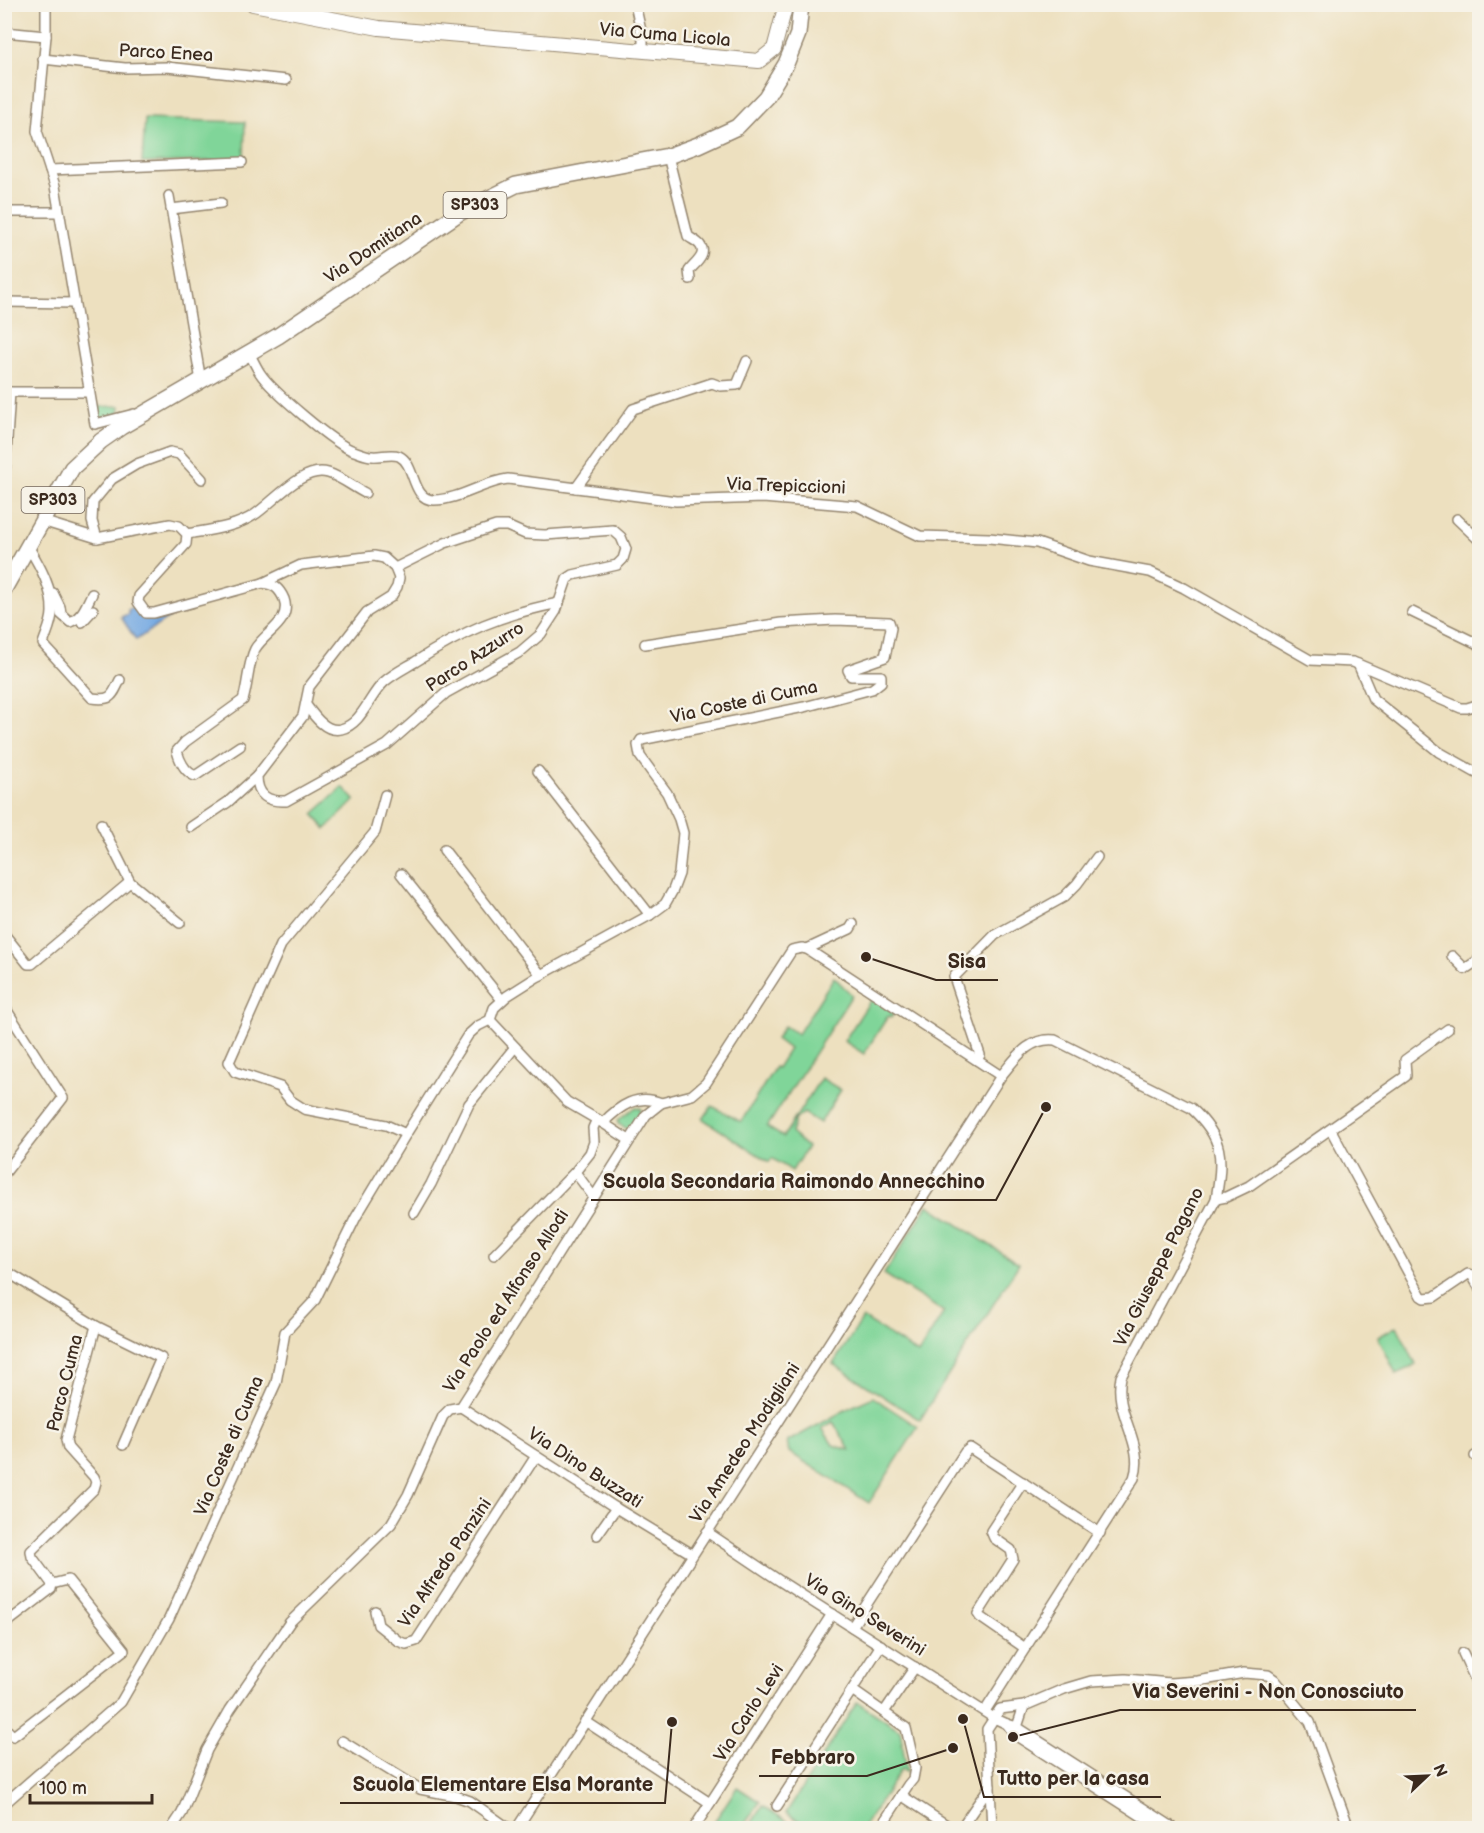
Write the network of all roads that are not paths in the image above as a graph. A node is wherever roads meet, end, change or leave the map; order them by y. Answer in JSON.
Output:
{"nodes":[{"id":1,"x":46,"y":4,"type":"edge"},
{"id":2,"x":635,"y":4,"type":"edge"},
{"id":3,"x":786,"y":4,"type":"edge"},
{"id":4,"x":801,"y":4,"type":"edge"},
{"id":5,"x":260,"y":5,"type":"edge"},
{"id":6,"x":4,"y":32,"type":"edge"},
{"id":7,"x":46,"y":36,"type":"junction"},
{"id":8,"x":643,"y":51,"type":"junction"},
{"id":9,"x":43,"y":58,"type":"junction"},
{"id":10,"x":286,"y":80,"type":"dead end"},
{"id":11,"x":668,"y":156,"type":"junction"},
{"id":12,"x":242,"y":162,"type":"dead end"},
{"id":13,"x":50,"y":170,"type":"junction"},
{"id":14,"x":169,"y":196,"type":"dead end"},
{"id":15,"x":221,"y":203,"type":"dead end"},
{"id":16,"x":171,"y":209,"type":"junction"},
{"id":17,"x":4,"y":212,"type":"edge"},
{"id":18,"x":59,"y":212,"type":"junction"},
{"id":19,"x":690,"y":279,"type":"dead end"},
{"id":20,"x":4,"y":302,"type":"edge"},
{"id":21,"x":74,"y":303,"type":"junction"},
{"id":22,"x":249,"y":353,"type":"junction"},
{"id":23,"x":747,"y":361,"type":"dead end"},
{"id":24,"x":201,"y":381,"type":"junction"},
{"id":25,"x":7,"y":392,"type":"edge"},
{"id":26,"x":89,"y":392,"type":"junction"},
{"id":27,"x":151,"y":410,"type":"junction"},
{"id":28,"x":202,"y":479,"type":"dead end"},
{"id":29,"x":4,"y":486,"type":"edge"},
{"id":30,"x":576,"y":488,"type":"junction"},
{"id":31,"x":365,"y":493,"type":"dead end"},
{"id":32,"x":1457,"y":519,"type":"dead end"},
{"id":33,"x":42,"y":521,"type":"junction"},
{"id":34,"x":187,"y":534,"type":"junction"},
{"id":35,"x":96,"y":538,"type":"junction"},
{"id":36,"x":1479,"y":541,"type":"edge"},
{"id":37,"x":28,"y":546,"type":"junction"},
{"id":38,"x":395,"y":568,"type":"junction"},
{"id":39,"x":263,"y":583,"type":"junction"},
{"id":40,"x":47,"y":586,"type":"junction"},
{"id":41,"x":4,"y":589,"type":"edge"},
{"id":42,"x":92,"y":594,"type":"dead end"},
{"id":43,"x":559,"y":603,"type":"junction"},
{"id":44,"x":93,"y":610,"type":"dead end"},
{"id":45,"x":1412,"y":612,"type":"dead end"},
{"id":46,"x":52,"y":614,"type":"junction"},
{"id":47,"x":645,"y":644,"type":"dead end"},
{"id":48,"x":1479,"y":645,"type":"edge"},
{"id":49,"x":1358,"y":664,"type":"junction"},
{"id":50,"x":120,"y":680,"type":"dead end"},
{"id":51,"x":1479,"y":704,"type":"edge"},
{"id":52,"x":306,"y":705,"type":"junction"},
{"id":53,"x":240,"y":746,"type":"dead end"},
{"id":54,"x":538,"y":771,"type":"dead end"},
{"id":55,"x":1479,"y":775,"type":"edge"},
{"id":56,"x":257,"y":776,"type":"junction"},
{"id":57,"x":385,"y":795,"type":"dead end"},
{"id":58,"x":101,"y":824,"type":"dead end"},
{"id":59,"x":191,"y":827,"type":"dead end"},
{"id":60,"x":444,"y":850,"type":"dead end"},
{"id":61,"x":1097,"y":857,"type":"dead end"},
{"id":62,"x":401,"y":874,"type":"dead end"},
{"id":63,"x":130,"y":882,"type":"junction"},
{"id":64,"x":650,"y":915,"type":"junction"},
{"id":65,"x":180,"y":923,"type":"dead end"},
{"id":66,"x":853,"y":924,"type":"dead end"},
{"id":67,"x":4,"y":934,"type":"edge"},
{"id":68,"x":807,"y":949,"type":"junction"},
{"id":69,"x":1452,"y":956,"type":"dead end"},
{"id":70,"x":1479,"y":959,"type":"edge"},
{"id":71,"x":541,"y":975,"type":"junction"},
{"id":72,"x":502,"y":1000,"type":"junction"},
{"id":73,"x":4,"y":1006,"type":"edge"},
{"id":74,"x":490,"y":1020,"type":"junction"},
{"id":75,"x":1448,"y":1029,"type":"dead end"},
{"id":76,"x":515,"y":1047,"type":"junction"},
{"id":77,"x":977,"y":1060,"type":"junction"},
{"id":78,"x":1001,"y":1076,"type":"junction"},
{"id":79,"x":639,"y":1099,"type":"junction"},
{"id":80,"x":661,"y":1103,"type":"junction"},
{"id":81,"x":646,"y":1115,"type":"junction"},
{"id":82,"x":600,"y":1121,"type":"junction"},
{"id":83,"x":1330,"y":1130,"type":"junction"},
{"id":84,"x":406,"y":1134,"type":"junction"},
{"id":85,"x":626,"y":1144,"type":"junction"},
{"id":86,"x":575,"y":1172,"type":"junction"},
{"id":87,"x":4,"y":1174,"type":"edge"},
{"id":88,"x":593,"y":1196,"type":"junction"},
{"id":89,"x":1216,"y":1199,"type":"junction"},
{"id":90,"x":414,"y":1213,"type":"dead end"},
{"id":91,"x":494,"y":1254,"type":"dead end"},
{"id":92,"x":4,"y":1270,"type":"edge"},
{"id":93,"x":1479,"y":1289,"type":"edge"},
{"id":94,"x":96,"y":1326,"type":"junction"},
{"id":95,"x":461,"y":1407,"type":"junction"},
{"id":96,"x":123,"y":1445,"type":"dead end"},
{"id":97,"x":536,"y":1456,"type":"junction"},
{"id":98,"x":1023,"y":1482,"type":"junction"},
{"id":99,"x":616,"y":1508,"type":"junction"},
{"id":100,"x":707,"y":1532,"type":"junction"},
{"id":101,"x":1100,"y":1533,"type":"junction"},
{"id":102,"x":597,"y":1535,"type":"dead end"},
{"id":103,"x":692,"y":1554,"type":"junction"},
{"id":104,"x":52,"y":1584,"type":"junction"},
{"id":105,"x":375,"y":1611,"type":"dead end"},
{"id":106,"x":832,"y":1614,"type":"junction"},
{"id":107,"x":4,"y":1625,"type":"edge"},
{"id":108,"x":852,"y":1627,"type":"junction"},
{"id":109,"x":881,"y":1645,"type":"junction"},
{"id":110,"x":1025,"y":1648,"type":"junction"},
{"id":111,"x":1463,"y":1653,"type":"dead end"},
{"id":112,"x":915,"y":1667,"type":"junction"},
{"id":113,"x":852,"y":1690,"type":"junction"},
{"id":114,"x":1479,"y":1690,"type":"edge"},
{"id":115,"x":1024,"y":1706,"type":"junction"},
{"id":116,"x":884,"y":1712,"type":"junction"},
{"id":117,"x":985,"y":1712,"type":"junction"},
{"id":118,"x":994,"y":1718,"type":"junction"},
{"id":119,"x":585,"y":1721,"type":"junction"},
{"id":120,"x":1007,"y":1725,"type":"junction"},
{"id":121,"x":1017,"y":1726,"type":"junction"},
{"id":122,"x":4,"y":1727,"type":"edge"},
{"id":123,"x":342,"y":1741,"type":"dead end"},
{"id":124,"x":990,"y":1786,"type":"junction"},
{"id":125,"x":901,"y":1795,"type":"junction"},
{"id":126,"x":710,"y":1803,"type":"junction"},
{"id":127,"x":4,"y":1804,"type":"edge"},
{"id":128,"x":777,"y":1806,"type":"dead end"},
{"id":129,"x":172,"y":1828,"type":"edge"},
{"id":130,"x":508,"y":1828,"type":"edge"},
{"id":131,"x":517,"y":1828,"type":"edge"},
{"id":132,"x":694,"y":1828,"type":"edge"},
{"id":133,"x":880,"y":1828,"type":"edge"},
{"id":134,"x":951,"y":1828,"type":"edge"},
{"id":135,"x":961,"y":1828,"type":"edge"},
{"id":136,"x":992,"y":1828,"type":"edge"},
{"id":137,"x":1160,"y":1828,"type":"edge"},
{"id":138,"x":1174,"y":1828,"type":"edge"},
{"id":139,"x":1349,"y":1828,"type":"edge"}],
"edges":[{"from":1,"to":7,"type":"street"},
{"from":2,"to":8,"type":"street"},
{"from":3,"to":8,"type":"street","name":"Via Cuma Licola"},
{"from":4,"to":11,"type":"main road","name":"Via Domitiana","number":"SP303"},
{"from":5,"to":8,"type":"street","name":"Via Cuma Licola"},
{"from":6,"to":7,"type":"street"},
{"from":7,"to":9,"type":"street"},
{"from":9,"to":10,"type":"street","name":"Parco Enea"},
{"from":9,"to":13,"type":"street"},
{"from":11,"to":19,"type":"street"},
{"from":11,"to":22,"type":"main road","name":"Via Domitiana","number":"SP303"},
{"from":12,"to":13,"type":"street"},
{"from":13,"to":18,"type":"street"},
{"from":14,"to":16,"type":"street"},
{"from":15,"to":16,"type":"street"},
{"from":16,"to":24,"type":"street"},
{"from":17,"to":18,"type":"street"},
{"from":18,"to":21,"type":"street"},
{"from":20,"to":21,"type":"street"},
{"from":21,"to":26,"type":"street"},
{"from":22,"to":24,"type":"main road","name":"Via Domitiana","number":"SP303"},
{"from":22,"to":30,"type":"street","name":"Via Trepiccioni"},
{"from":23,"to":30,"type":"street"},
{"from":24,"to":27,"type":"main road","name":"Via Domitiana","number":"SP303"},
{"from":25,"to":26,"type":"street"},
{"from":25,"to":29,"type":"street"},
{"from":26,"to":27,"type":"street"},
{"from":27,"to":33,"type":"main road","name":"Via Domitiana","number":"SP303"},
{"from":28,"to":35,"type":"street"},
{"from":30,"to":49,"type":"street","name":"Via Trepiccioni"},
{"from":31,"to":34,"type":"street"},
{"from":32,"to":36,"type":"street"},
{"from":33,"to":35,"type":"street"},
{"from":33,"to":37,"type":"main road","number":"SP303"},
{"from":34,"to":35,"type":"street"},
{"from":34,"to":39,"type":"street"},
{"from":37,"to":40,"type":"street"},
{"from":37,"to":41,"type":"main road","number":"SP303"},
{"from":38,"to":39,"type":"street"},
{"from":38,"to":43,"type":"street","name":"Parco Azzurro"},
{"from":38,"to":52,"type":"street"},
{"from":39,"to":53,"type":"street"},
{"from":40,"to":42,"type":"street"},
{"from":40,"to":46,"type":"street"},
{"from":43,"to":52,"type":"street","name":"Parco Azzurro"},
{"from":43,"to":56,"type":"street","name":"Parco Azzurro"},
{"from":44,"to":46,"type":"street"},
{"from":45,"to":48,"type":"street"},
{"from":46,"to":50,"type":"street"},
{"from":47,"to":64,"type":"street","name":"Via Coste di Cuma"},
{"from":49,"to":51,"type":"street","name":"Via Trepiccioni"},
{"from":49,"to":55,"type":"street"},
{"from":52,"to":56,"type":"street"},
{"from":54,"to":64,"type":"street"},
{"from":56,"to":59,"type":"street"},
{"from":57,"to":84,"type":"street"},
{"from":58,"to":63,"type":"street"},
{"from":60,"to":71,"type":"street"},
{"from":61,"to":77,"type":"street"},
{"from":62,"to":72,"type":"street"},
{"from":63,"to":65,"type":"street"},
{"from":63,"to":67,"type":"street"},
{"from":64,"to":71,"type":"street","name":"Via Coste di Cuma"},
{"from":66,"to":68,"type":"street","name":"Via Paolo ed Alfonso Allodi"},
{"from":68,"to":77,"type":"street"},
{"from":68,"to":80,"type":"street","name":"Via Paolo ed Alfonso Allodi"},
{"from":69,"to":70,"type":"street"},
{"from":71,"to":72,"type":"street","name":"Via Coste di Cuma"},
{"from":72,"to":74,"type":"street","name":"Via Coste di Cuma"},
{"from":73,"to":87,"type":"street"},
{"from":74,"to":76,"type":"street"},
{"from":74,"to":84,"type":"street","name":"Via Coste di Cuma"},
{"from":75,"to":83,"type":"street"},
{"from":76,"to":82,"type":"street"},
{"from":76,"to":90,"type":"street"},
{"from":77,"to":78,"type":"street"},
{"from":78,"to":89,"type":"street","name":"Via Giuseppe Pagano"},
{"from":78,"to":100,"type":"street","name":"Via Amedeo Modigliani"},
{"from":79,"to":80,"type":"street","name":"Via Paolo ed Alfonso Allodi"},
{"from":79,"to":81,"type":"street"},
{"from":79,"to":82,"type":"street"},
{"from":80,"to":81,"type":"street","name":"Via Paolo ed Alfonso Allodi"},
{"from":81,"to":85,"type":"street","name":"Via Paolo ed Alfonso Allodi"},
{"from":82,"to":85,"type":"street"},
{"from":82,"to":86,"type":"street"},
{"from":83,"to":89,"type":"street"},
{"from":83,"to":93,"type":"street"},
{"from":84,"to":127,"type":"street","name":"Via Coste di Cuma"},
{"from":85,"to":88,"type":"street","name":"Via Paolo ed Alfonso Allodi"},
{"from":86,"to":88,"type":"street"},
{"from":86,"to":91,"type":"street"},
{"from":88,"to":95,"type":"street","name":"Via Paolo ed Alfonso Allodi"},
{"from":89,"to":101,"type":"street","name":"Via Giuseppe Pagano"},
{"from":92,"to":94,"type":"street","name":"Parco Cuma"},
{"from":94,"to":96,"type":"street","name":"Parco Cuma"},
{"from":94,"to":104,"type":"street","name":"Parco Cuma"},
{"from":95,"to":97,"type":"street","name":"Via Dino Buzzati"},
{"from":95,"to":129,"type":"street","name":"Via Paolo ed Alfonso Allodi"},
{"from":97,"to":99,"type":"street","name":"Via Dino Buzzati"},
{"from":97,"to":105,"type":"street","name":"Via Alfredo Panzini"},
{"from":98,"to":101,"type":"street"},
{"from":98,"to":108,"type":"street"},
{"from":98,"to":110,"type":"street"},
{"from":99,"to":102,"type":"street"},
{"from":99,"to":103,"type":"street","name":"Via Dino Buzzati"},
{"from":100,"to":103,"type":"street","name":"Via Amedeo Modigliani"},
{"from":100,"to":106,"type":"street","name":"Via Gino Severini"},
{"from":101,"to":110,"type":"street","name":"Via Giuseppe Pagano"},
{"from":103,"to":119,"type":"street","name":"Via Amedeo Modigliani"},
{"from":104,"to":107,"type":"street"},
{"from":104,"to":122,"type":"street"},
{"from":106,"to":108,"type":"street","name":"Via Gino Severini"},
{"from":106,"to":126,"type":"street","name":"Via Carlo Levi"},
{"from":108,"to":109,"type":"street","name":"Via Gino Severini"},
{"from":109,"to":112,"type":"street","name":"Via Gino Severini"},
{"from":109,"to":113,"type":"street"},
{"from":110,"to":117,"type":"street","name":"Via Giuseppe Pagano"},
{"from":111,"to":114,"type":"street"},
{"from":112,"to":116,"type":"street"},
{"from":112,"to":117,"type":"street","name":"Via Gino Severini"},
{"from":113,"to":116,"type":"street"},
{"from":113,"to":128,"type":"street"},
{"from":115,"to":118,"type":"street"},
{"from":115,"to":121,"type":"street"},
{"from":115,"to":139,"type":"street"},
{"from":116,"to":125,"type":"street"},
{"from":117,"to":118,"type":"street","name":"Via Gino Severini"},
{"from":118,"to":120,"type":"street","name":"Via Gino Severini"},
{"from":118,"to":124,"type":"street"},
{"from":119,"to":126,"type":"street"},
{"from":119,"to":131,"type":"street","name":"Via Amedeo Modigliani"},
{"from":120,"to":121,"type":"street","name":"Via Gino Severini"},
{"from":120,"to":137,"type":"street","name":"Via Gino Severini"},
{"from":121,"to":138,"type":"street","name":"Via Gino Severini"},
{"from":123,"to":130,"type":"street"},
{"from":124,"to":135,"type":"street"},
{"from":124,"to":136,"type":"street"},
{"from":125,"to":133,"type":"street"},
{"from":125,"to":134,"type":"street"},
{"from":126,"to":132,"type":"street","name":"Via Carlo Levi"}]}
